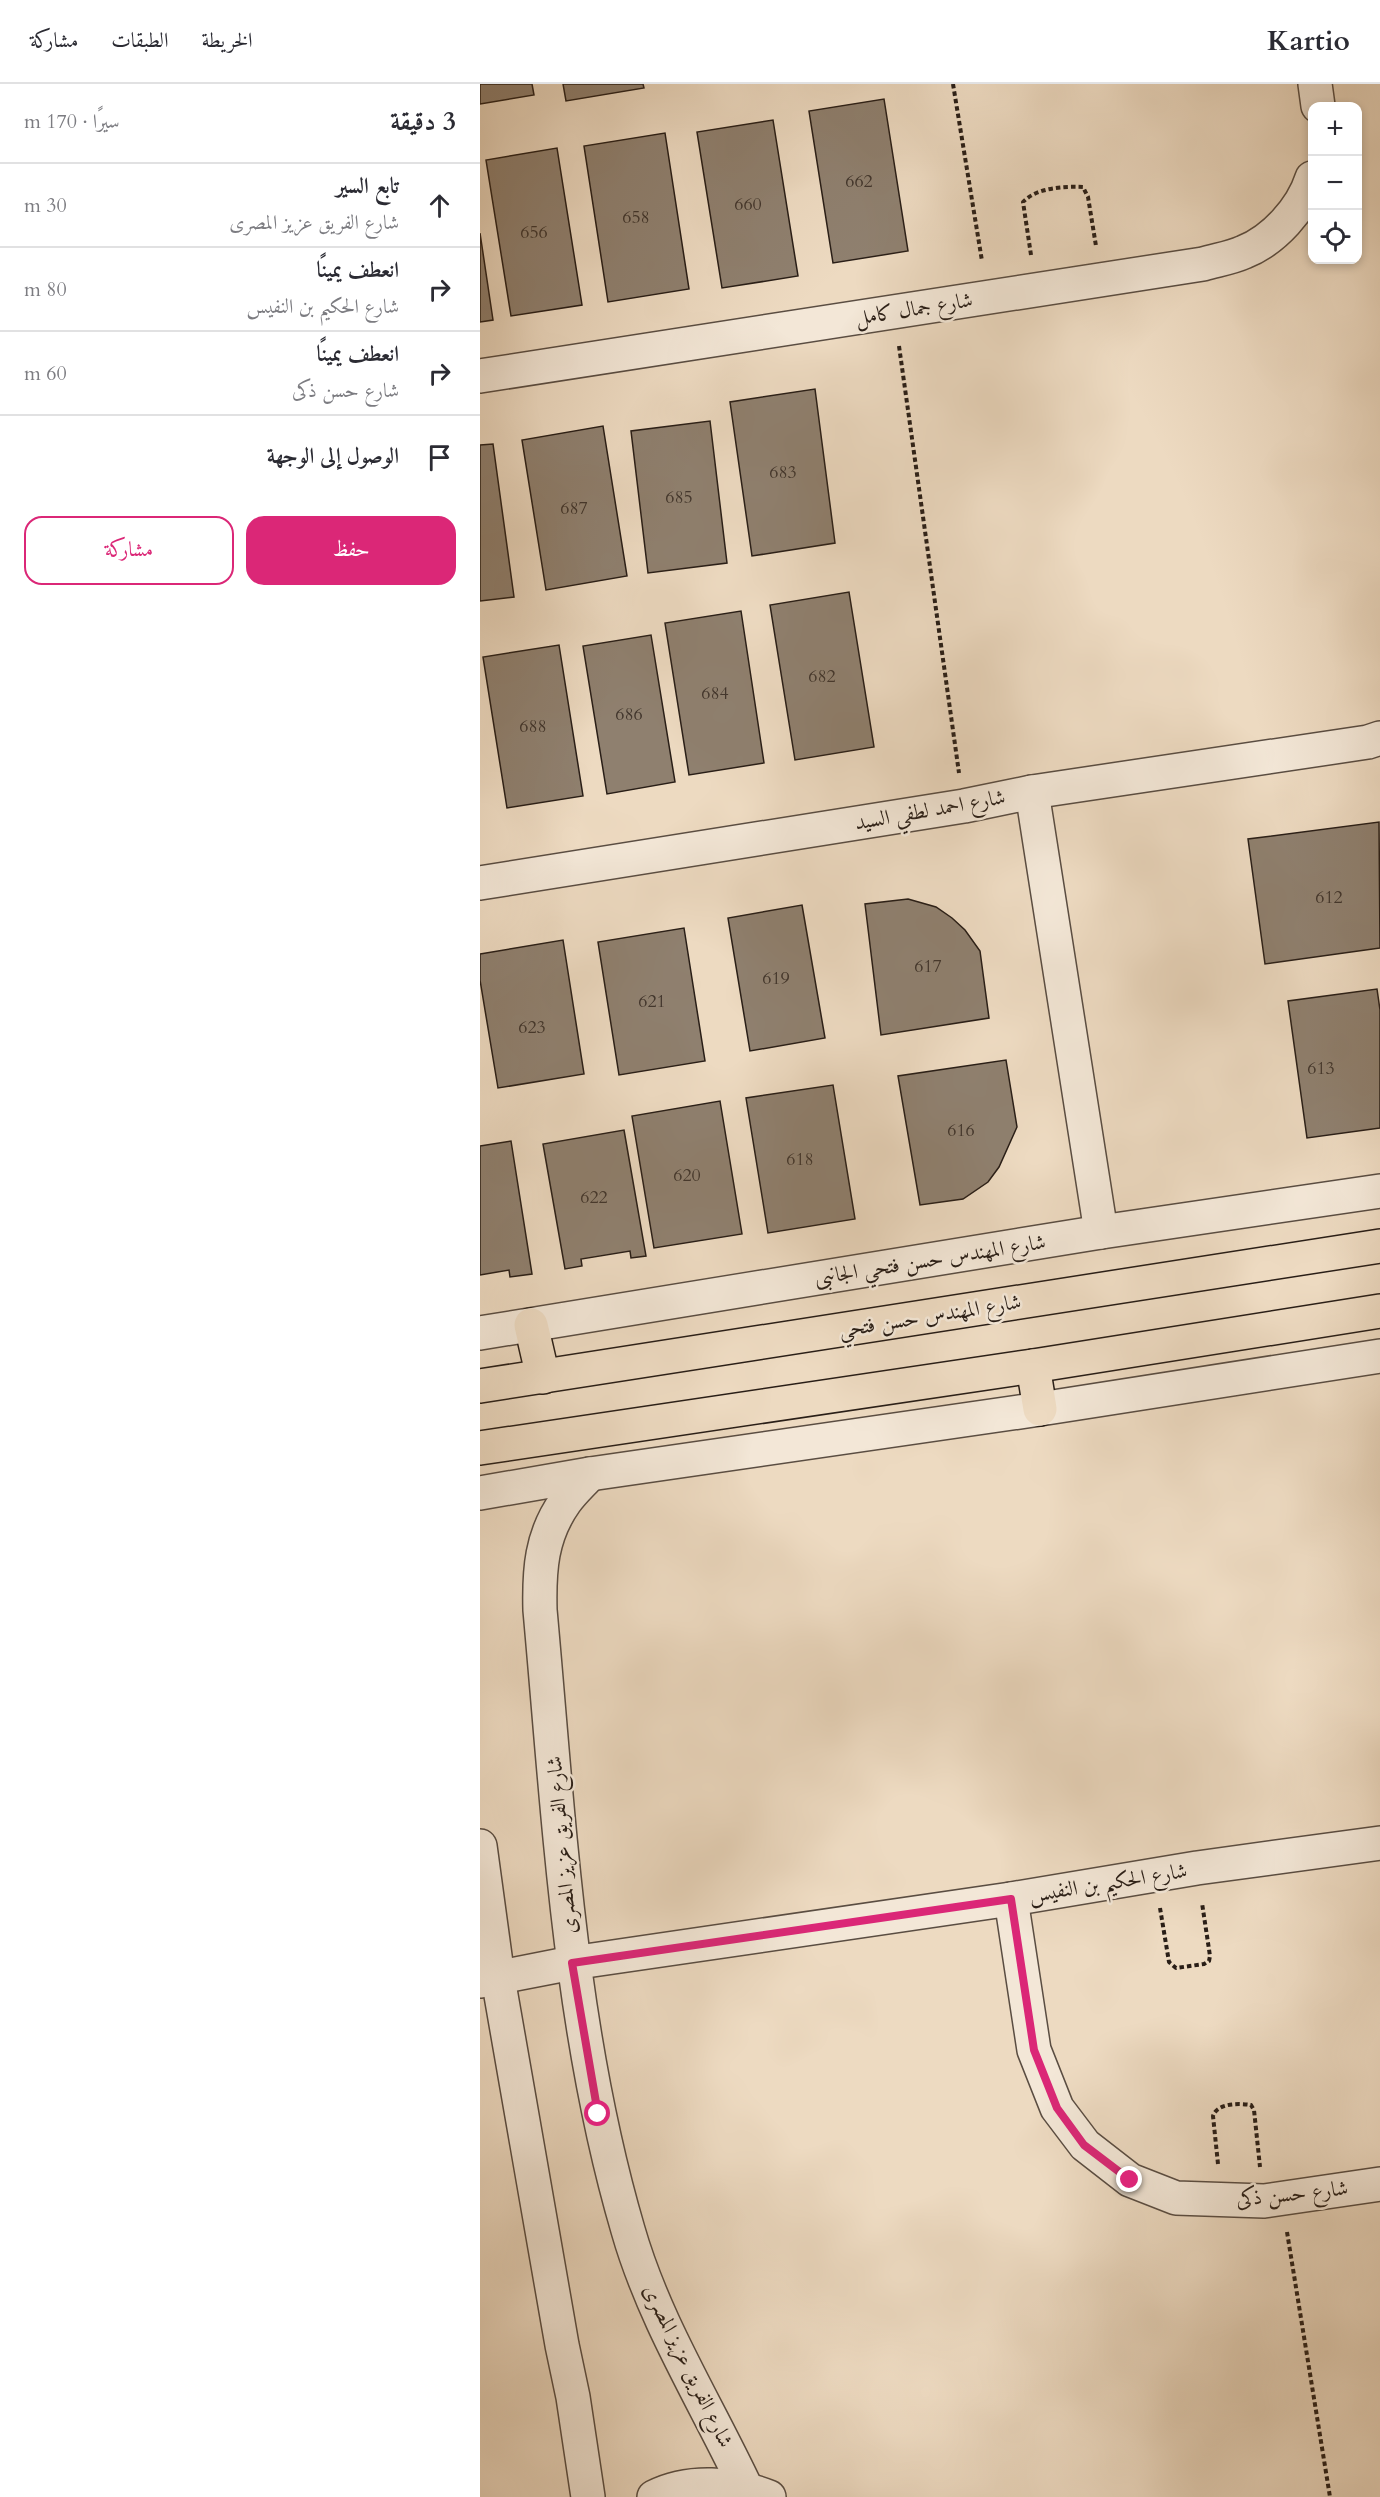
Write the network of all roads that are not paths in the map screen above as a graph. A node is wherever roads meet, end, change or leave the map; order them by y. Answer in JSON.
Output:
{"nodes":[{"id":1,"x":1315,"y":84,"type":"edge"},
{"id":2,"x":1317,"y":102,"type":"edge"},
{"id":3,"x":1308,"y":193,"type":"edge"},
{"id":4,"x":480,"y":376,"type":"edge"},
{"id":5,"x":1380,"y":738,"type":"edge"},
{"id":6,"x":1032,"y":792,"type":"junction"},
{"id":7,"x":480,"y":883,"type":"edge"},
{"id":8,"x":1380,"y":1191,"type":"edge"},
{"id":9,"x":1101,"y":1232,"type":"junction"},
{"id":10,"x":1380,"y":1246,"type":"edge"},
{"id":11,"x":1380,"y":1311,"type":"edge"},
{"id":12,"x":531,"y":1325,"type":"junction"},
{"id":13,"x":480,"y":1333,"type":"edge"},
{"id":14,"x":1380,"y":1356,"type":"edge"},
{"id":15,"x":1033,"y":1366,"type":"junction"},
{"id":16,"x":543,"y":1377,"type":"junction"},
{"id":17,"x":480,"y":1386,"type":"edge"},
{"id":18,"x":1040,"y":1409,"type":"junction"},
{"id":19,"x":480,"y":1448,"type":"edge"},
{"id":20,"x":590,"y":1474,"type":"junction"},
{"id":21,"x":480,"y":1493,"type":"edge"},
{"id":22,"x":1380,"y":1843,"type":"edge"},
{"id":23,"x":480,"y":1846,"type":"edge"},
{"id":24,"x":1011,"y":1899,"type":"junction"},
{"id":25,"x":572,"y":1963,"type":"junction"},
{"id":26,"x":489,"y":1979,"type":"edge"},
{"id":27,"x":1380,"y":2184,"type":"edge"},
{"id":28,"x":758,"y":2492,"type":"edge"},
{"id":29,"x":588,"y":2497,"type":"edge"},
{"id":30,"x":654,"y":2497,"type":"edge"}],
"edges":[{"from":1,"to":2,"type":"street"},
{"from":3,"to":4,"type":"street","name":"شارع جمال كامل"},
{"from":5,"to":6,"type":"street","name":"شارع احمد لطفي السيد"},
{"from":6,"to":7,"type":"street","name":"شارع احمد لطفي السيد"},
{"from":6,"to":9,"type":"street"},
{"from":8,"to":9,"type":"street","name":"شارع المهندس حسن فتحي الجانبى"},
{"from":9,"to":12,"type":"street","name":"شارع المهندس حسن فتحي الجانبى"},
{"from":10,"to":16,"type":"main road","name":"شارع المهندس حسن فتحي"},
{"from":11,"to":15,"type":"main road"},
{"from":12,"to":13,"type":"street","name":"شارع المهندس حسن فتحي الجانبى"},
{"from":12,"to":16,"type":"main road"},
{"from":14,"to":18,"type":"street"},
{"from":15,"to":18,"type":"main road"},
{"from":15,"to":19,"type":"main road"},
{"from":16,"to":17,"type":"main road","name":"شارع المهندس حسن فتحي"},
{"from":18,"to":20,"type":"street"},
{"from":20,"to":21,"type":"street"},
{"from":20,"to":25,"type":"street","name":"شارع الفريق عزيز المصرى"},
{"from":22,"to":24,"type":"street","name":"شارع الحكيم بن النفيس"},
{"from":23,"to":26,"type":"street"},
{"from":24,"to":25,"type":"street","name":"شارع الحكيم بن النفيس"},
{"from":24,"to":27,"type":"street","name":"شارع حسن ذكى"},
{"from":25,"to":26,"type":"street","name":"شارع الحكيم بن النفيس"},
{"from":25,"to":28,"type":"street","name":"شارع الفريق عزيز المصرى"},
{"from":26,"to":29,"type":"street"},
{"from":28,"to":30,"type":"street"}]}
